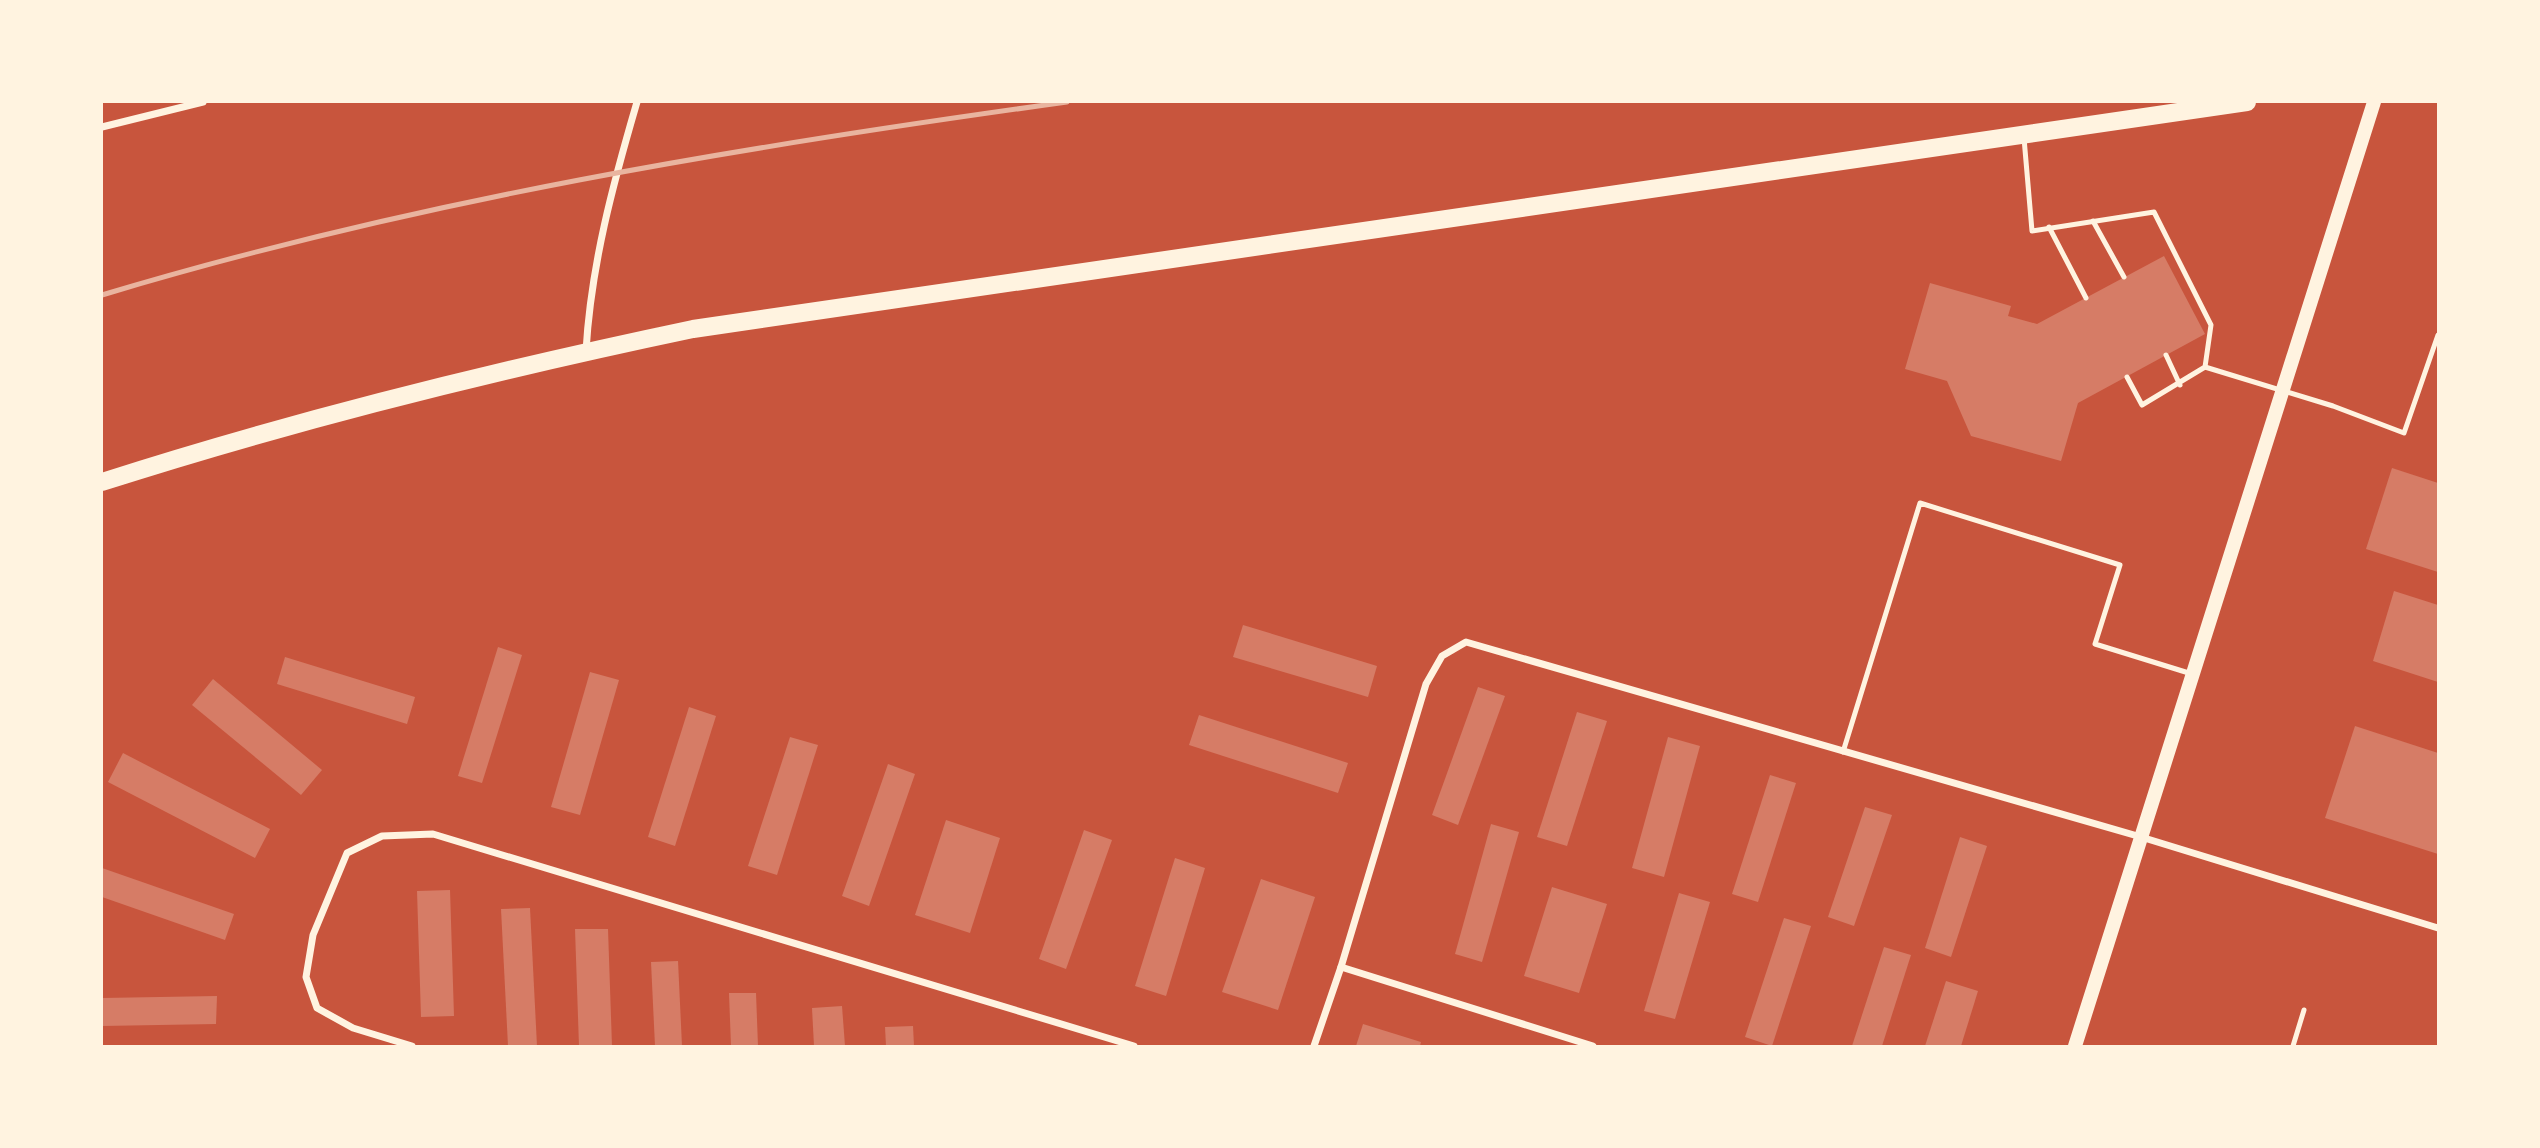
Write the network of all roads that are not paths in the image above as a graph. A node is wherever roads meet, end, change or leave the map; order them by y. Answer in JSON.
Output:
{"nodes":[{"id":1,"x":203,"y":102,"type":"edge"},
{"id":2,"x":637,"y":102,"type":"edge"},
{"id":3,"x":2247,"y":102,"type":"edge"},
{"id":4,"x":2374,"y":102,"type":"edge"},
{"id":5,"x":102,"y":127,"type":"edge"},
{"id":6,"x":2023,"y":135,"type":"junction"},
{"id":7,"x":2093,"y":221,"type":"junction"},
{"id":8,"x":2049,"y":228,"type":"junction"},
{"id":9,"x":2124,"y":277,"type":"dead end"},
{"id":10,"x":2086,"y":298,"type":"dead end"},
{"id":11,"x":2438,"y":335,"type":"edge"},
{"id":12,"x":586,"y":352,"type":"junction"},
{"id":13,"x":2166,"y":355,"type":"dead end"},
{"id":14,"x":2204,"y":367,"type":"junction"},
{"id":15,"x":2127,"y":377,"type":"dead end"},
{"id":16,"x":2180,"y":385,"type":"junction"},
{"id":17,"x":2282,"y":391,"type":"junction"},
{"id":18,"x":102,"y":482,"type":"edge"},
{"id":19,"x":2192,"y":674,"type":"junction"},
{"id":20,"x":1843,"y":752,"type":"junction"},
{"id":21,"x":2141,"y":837,"type":"junction"},
{"id":22,"x":2438,"y":928,"type":"edge"},
{"id":23,"x":1341,"y":967,"type":"junction"},
{"id":24,"x":2304,"y":1010,"type":"dead end"},
{"id":25,"x":412,"y":1046,"type":"edge"},
{"id":26,"x":1134,"y":1046,"type":"edge"},
{"id":27,"x":1314,"y":1046,"type":"edge"},
{"id":28,"x":1593,"y":1046,"type":"edge"},
{"id":29,"x":2076,"y":1046,"type":"edge"},
{"id":30,"x":2293,"y":1046,"type":"edge"}],
"edges":[{"from":1,"to":5,"type":"street"},
{"from":2,"to":12,"type":"street"},
{"from":3,"to":6,"type":"main road"},
{"from":4,"to":17,"type":"main road"},
{"from":6,"to":8,"type":"lane"},
{"from":6,"to":12,"type":"main road"},
{"from":7,"to":8,"type":"lane"},
{"from":7,"to":9,"type":"lane"},
{"from":7,"to":14,"type":"lane"},
{"from":8,"to":10,"type":"lane"},
{"from":11,"to":17,"type":"lane"},
{"from":12,"to":18,"type":"main road"},
{"from":13,"to":16,"type":"lane"},
{"from":14,"to":16,"type":"lane"},
{"from":14,"to":17,"type":"lane"},
{"from":15,"to":16,"type":"lane"},
{"from":17,"to":19,"type":"main road"},
{"from":19,"to":20,"type":"lane"},
{"from":19,"to":21,"type":"main road"},
{"from":20,"to":21,"type":"street"},
{"from":20,"to":23,"type":"street"},
{"from":21,"to":22,"type":"street"},
{"from":21,"to":29,"type":"main road"},
{"from":23,"to":27,"type":"street"},
{"from":23,"to":28,"type":"street"},
{"from":24,"to":30,"type":"lane"},
{"from":25,"to":26,"type":"street"}]}
